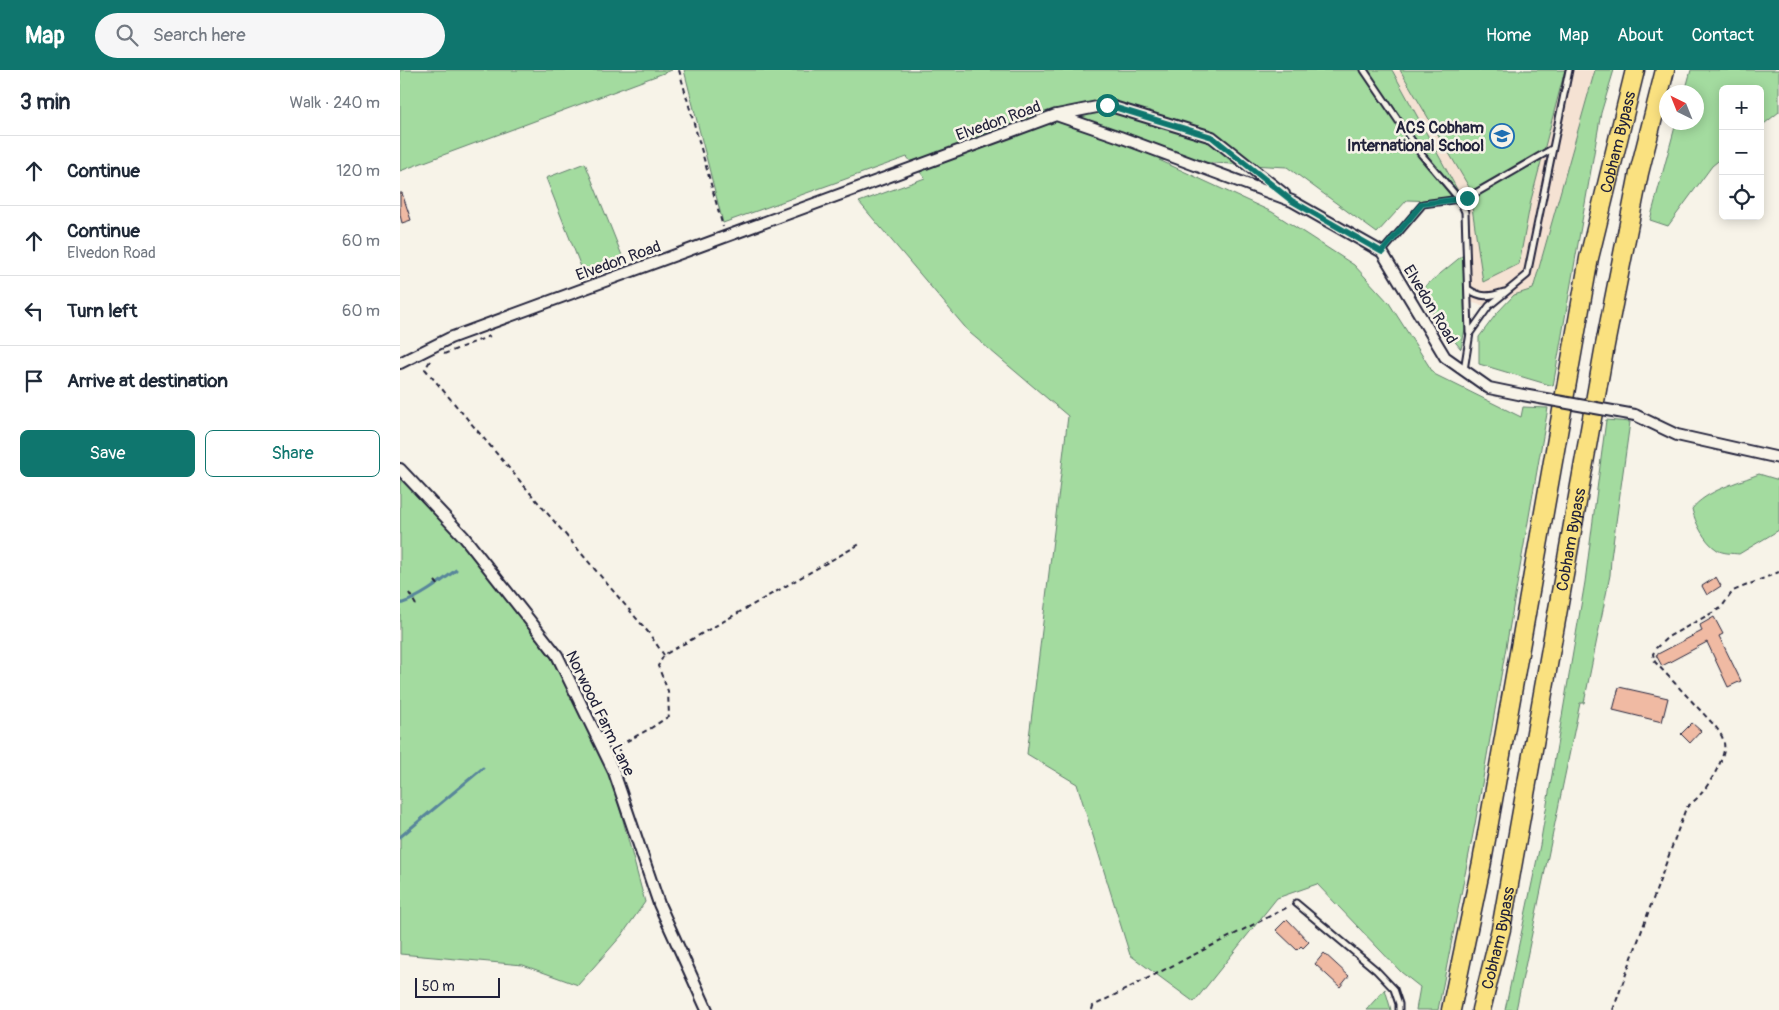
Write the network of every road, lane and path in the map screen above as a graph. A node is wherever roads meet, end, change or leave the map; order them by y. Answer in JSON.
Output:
{"nodes":[{"id":1,"x":679,"y":70,"type":"edge"},
{"id":2,"x":1364,"y":70,"type":"edge"},
{"id":3,"x":1569,"y":70,"type":"edge"},
{"id":4,"x":1635,"y":70,"type":"edge"},
{"id":5,"x":1666,"y":70,"type":"edge"},
{"id":6,"x":1056,"y":115,"type":"junction"},
{"id":7,"x":1552,"y":149,"type":"junction"},
{"id":8,"x":1460,"y":200,"type":"junction"},
{"id":9,"x":1292,"y":201,"type":"junction"},
{"id":10,"x":726,"y":236,"type":"junction"},
{"id":11,"x":1382,"y":252,"type":"junction"},
{"id":12,"x":1468,"y":288,"type":"junction"},
{"id":13,"x":1507,"y":292,"type":"junction"},
{"id":14,"x":498,"y":333,"type":"dead end"},
{"id":15,"x":1470,"y":333,"type":"junction"},
{"id":16,"x":437,"y":357,"type":"dead end"},
{"id":17,"x":430,"y":361,"type":"dead end"},
{"id":18,"x":400,"y":363,"type":"edge"},
{"id":19,"x":1464,"y":370,"type":"junction"},
{"id":20,"x":1779,"y":458,"type":"edge"},
{"id":21,"x":400,"y":469,"type":"edge"},
{"id":22,"x":860,"y":544,"type":"dead end"},
{"id":23,"x":1779,"y":572,"type":"edge"},
{"id":24,"x":435,"y":581,"type":"dead end"},
{"id":25,"x":440,"y":587,"type":"dead end"},
{"id":26,"x":409,"y":593,"type":"dead end"},
{"id":27,"x":416,"y":605,"type":"dead end"},
{"id":28,"x":664,"y":655,"type":"junction"},
{"id":29,"x":625,"y":770,"type":"dead end"},
{"id":30,"x":1296,"y":903,"type":"joint"},
{"id":31,"x":707,"y":1010,"type":"edge"},
{"id":32,"x":1092,"y":1010,"type":"edge"},
{"id":33,"x":1399,"y":1010,"type":"edge"},
{"id":34,"x":1451,"y":1010,"type":"edge"},
{"id":35,"x":1481,"y":1010,"type":"edge"},
{"id":36,"x":1613,"y":1010,"type":"edge"}],
"edges":[{"from":1,"to":10,"type":"path"},
{"from":2,"to":8,"type":"lane"},
{"from":3,"to":7,"type":"lane"},
{"from":4,"to":34,"type":"highway","name":"Cobham Bypass"},
{"from":5,"to":35,"type":"highway","name":"Cobham Bypass"},
{"from":6,"to":9,"type":"street","name":"Elvedon Road"},
{"from":6,"to":9,"type":"street"},
{"from":6,"to":10,"type":"street","name":"Elvedon Road"},
{"from":7,"to":8,"type":"lane"},
{"from":7,"to":13,"type":"lane"},
{"from":8,"to":11,"type":"lane"},
{"from":8,"to":12,"type":"lane"},
{"from":9,"to":11,"type":"street","name":"Elvedon Road"},
{"from":10,"to":18,"type":"street","name":"Elvedon Road"},
{"from":11,"to":19,"type":"street","name":"Elvedon Road"},
{"from":12,"to":13,"type":"lane"},
{"from":12,"to":15,"type":"lane"},
{"from":13,"to":15,"type":"lane"},
{"from":14,"to":16,"type":"path"},
{"from":15,"to":19,"type":"lane"},
{"from":17,"to":28,"type":"path"},
{"from":19,"to":20,"type":"street","name":"Elvedon Road","bridge":true},
{"from":21,"to":31,"type":"street","name":"Norwood Farm Lane"},
{"from":22,"to":28,"type":"path"},
{"from":23,"to":36,"type":"path"},
{"from":24,"to":25,"type":"path"},
{"from":26,"to":27,"type":"path"},
{"from":28,"to":29,"type":"path"},
{"from":30,"to":32,"type":"path"},
{"from":30,"to":33,"type":"lane"}]}
